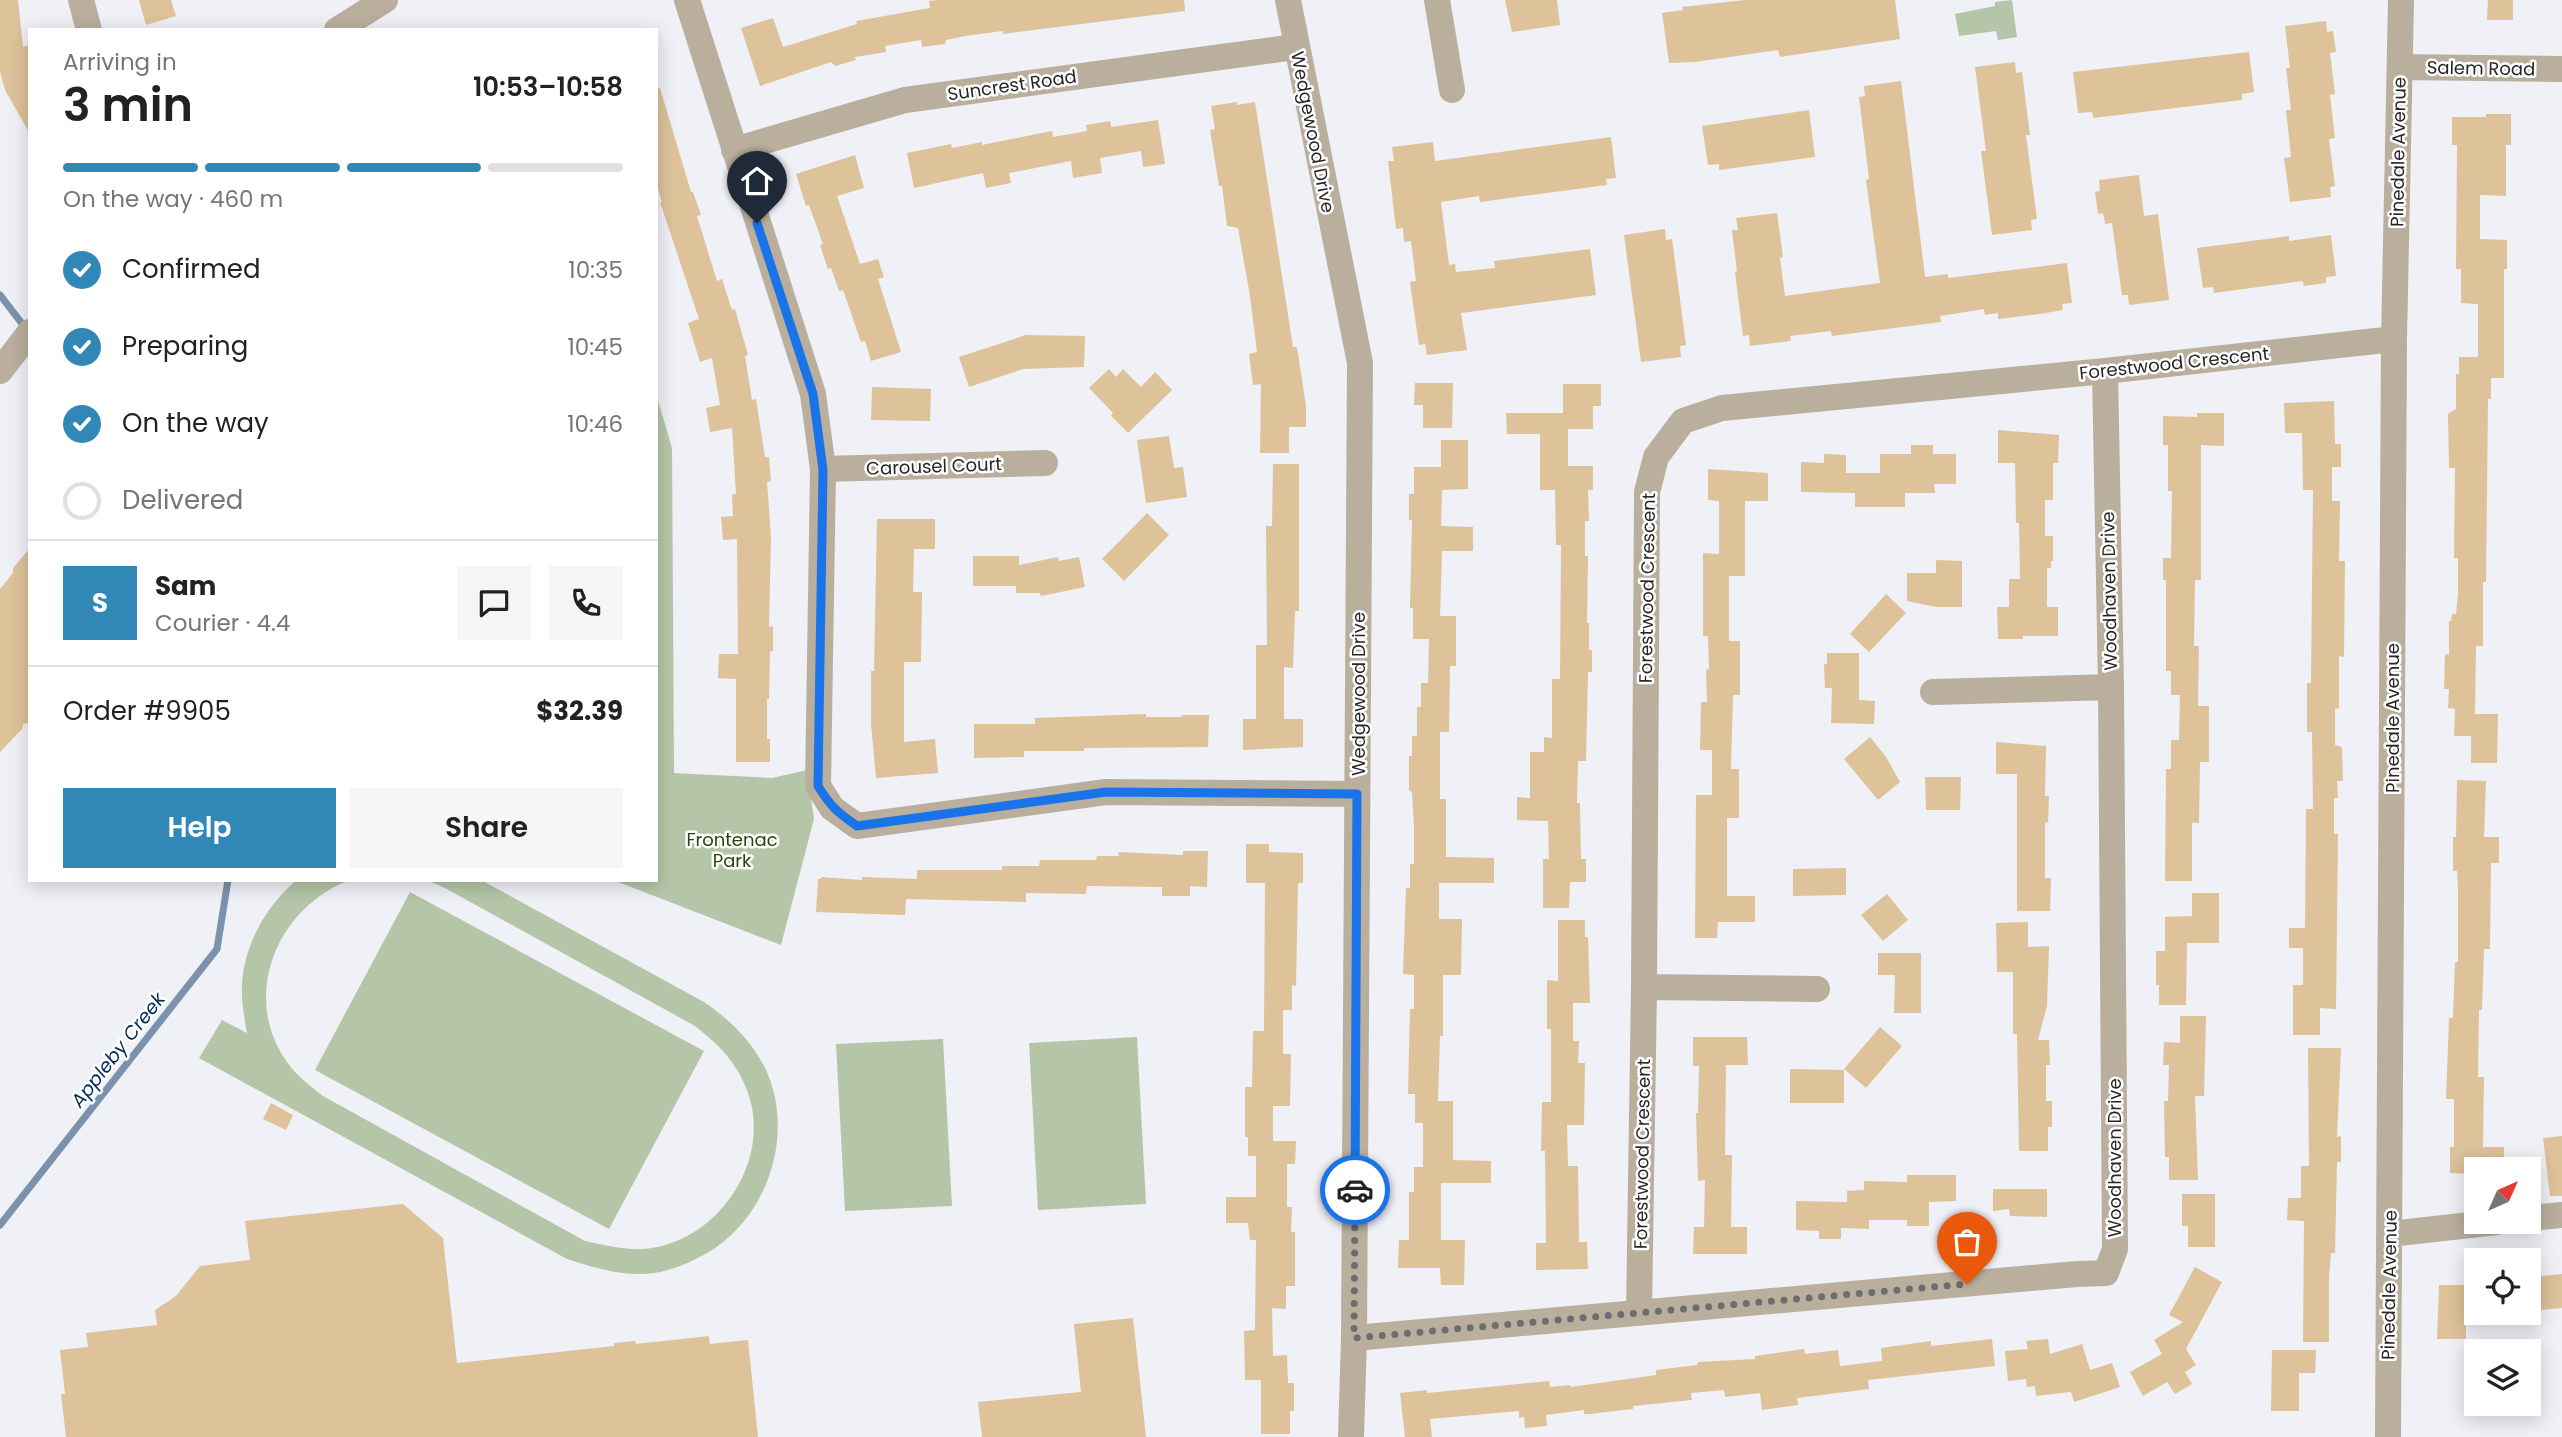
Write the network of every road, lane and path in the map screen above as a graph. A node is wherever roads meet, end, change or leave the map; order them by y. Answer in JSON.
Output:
{"nodes":[{"id":1,"x":81,"y":0,"type":"edge"},
{"id":2,"x":385,"y":0,"type":"edge"},
{"id":3,"x":687,"y":0,"type":"edge"},
{"id":4,"x":1288,"y":0,"type":"edge"},
{"id":5,"x":1437,"y":0,"type":"edge"},
{"id":6,"x":2401,"y":0,"type":"edge"},
{"id":7,"x":88,"y":28,"type":"edge"},
{"id":8,"x":340,"y":28,"type":"edge"},
{"id":9,"x":1295,"y":47,"type":"junction"},
{"id":10,"x":2400,"y":67,"type":"junction"},
{"id":11,"x":2562,"y":69,"type":"edge"},
{"id":12,"x":1452,"y":90,"type":"dead end"},
{"id":13,"x":734,"y":150,"type":"junction"},
{"id":14,"x":28,"y":335,"type":"edge"},
{"id":15,"x":2394,"y":339,"type":"junction"},
{"id":16,"x":6,"y":363,"type":"edge"},
{"id":17,"x":2105,"y":371,"type":"junction"},
{"id":18,"x":1045,"y":463,"type":"dead end"},
{"id":19,"x":823,"y":470,"type":"junction"},
{"id":20,"x":2111,"y":687,"type":"junction"},
{"id":21,"x":1933,"y":692,"type":"dead end"},
{"id":22,"x":1357,"y":794,"type":"junction"},
{"id":23,"x":1644,"y":987,"type":"junction"},
{"id":24,"x":1816,"y":989,"type":"dead end"},
{"id":25,"x":2562,"y":1214,"type":"edge"},
{"id":26,"x":2541,"y":1217,"type":"edge"},
{"id":27,"x":2464,"y":1226,"type":"edge"},
{"id":28,"x":2390,"y":1234,"type":"junction"},
{"id":29,"x":1639,"y":1313,"type":"junction"},
{"id":30,"x":1354,"y":1338,"type":"junction"},
{"id":31,"x":1351,"y":1437,"type":"edge"},
{"id":32,"x":2388,"y":1437,"type":"edge"}],
"edges":[{"from":1,"to":7,"type":"street"},
{"from":2,"to":8,"type":"street"},
{"from":3,"to":13,"type":"street"},
{"from":4,"to":9,"type":"street","name":"Wedgewood Drive"},
{"from":5,"to":12,"type":"street"},
{"from":6,"to":10,"type":"street","name":"Pinedale Avenue"},
{"from":9,"to":13,"type":"street","name":"Suncrest Road"},
{"from":9,"to":22,"type":"street","name":"Wedgewood Drive"},
{"from":10,"to":11,"type":"street","name":"Salem Road"},
{"from":10,"to":15,"type":"street","name":"Pinedale Avenue"},
{"from":13,"to":19,"type":"street"},
{"from":14,"to":16,"type":"street"},
{"from":15,"to":17,"type":"street","name":"Forestwood Crescent"},
{"from":15,"to":28,"type":"street","name":"Pinedale Avenue"},
{"from":17,"to":20,"type":"street","name":"Woodhaven Drive"},
{"from":17,"to":23,"type":"street","name":"Forestwood Crescent"},
{"from":18,"to":19,"type":"street","name":"Carousel Court"},
{"from":19,"to":22,"type":"street"},
{"from":20,"to":21,"type":"street"},
{"from":20,"to":29,"type":"street","name":"Woodhaven Drive"},
{"from":22,"to":30,"type":"street","name":"Wedgewood Drive"},
{"from":23,"to":24,"type":"street"},
{"from":23,"to":29,"type":"street","name":"Forestwood Crescent"},
{"from":25,"to":26,"type":"street"},
{"from":27,"to":28,"type":"street"},
{"from":28,"to":32,"type":"street","name":"Pinedale Avenue"},
{"from":29,"to":30,"type":"street","name":"Woodhaven Drive"},
{"from":30,"to":31,"type":"street","name":"Wedgewood Drive"}]}
